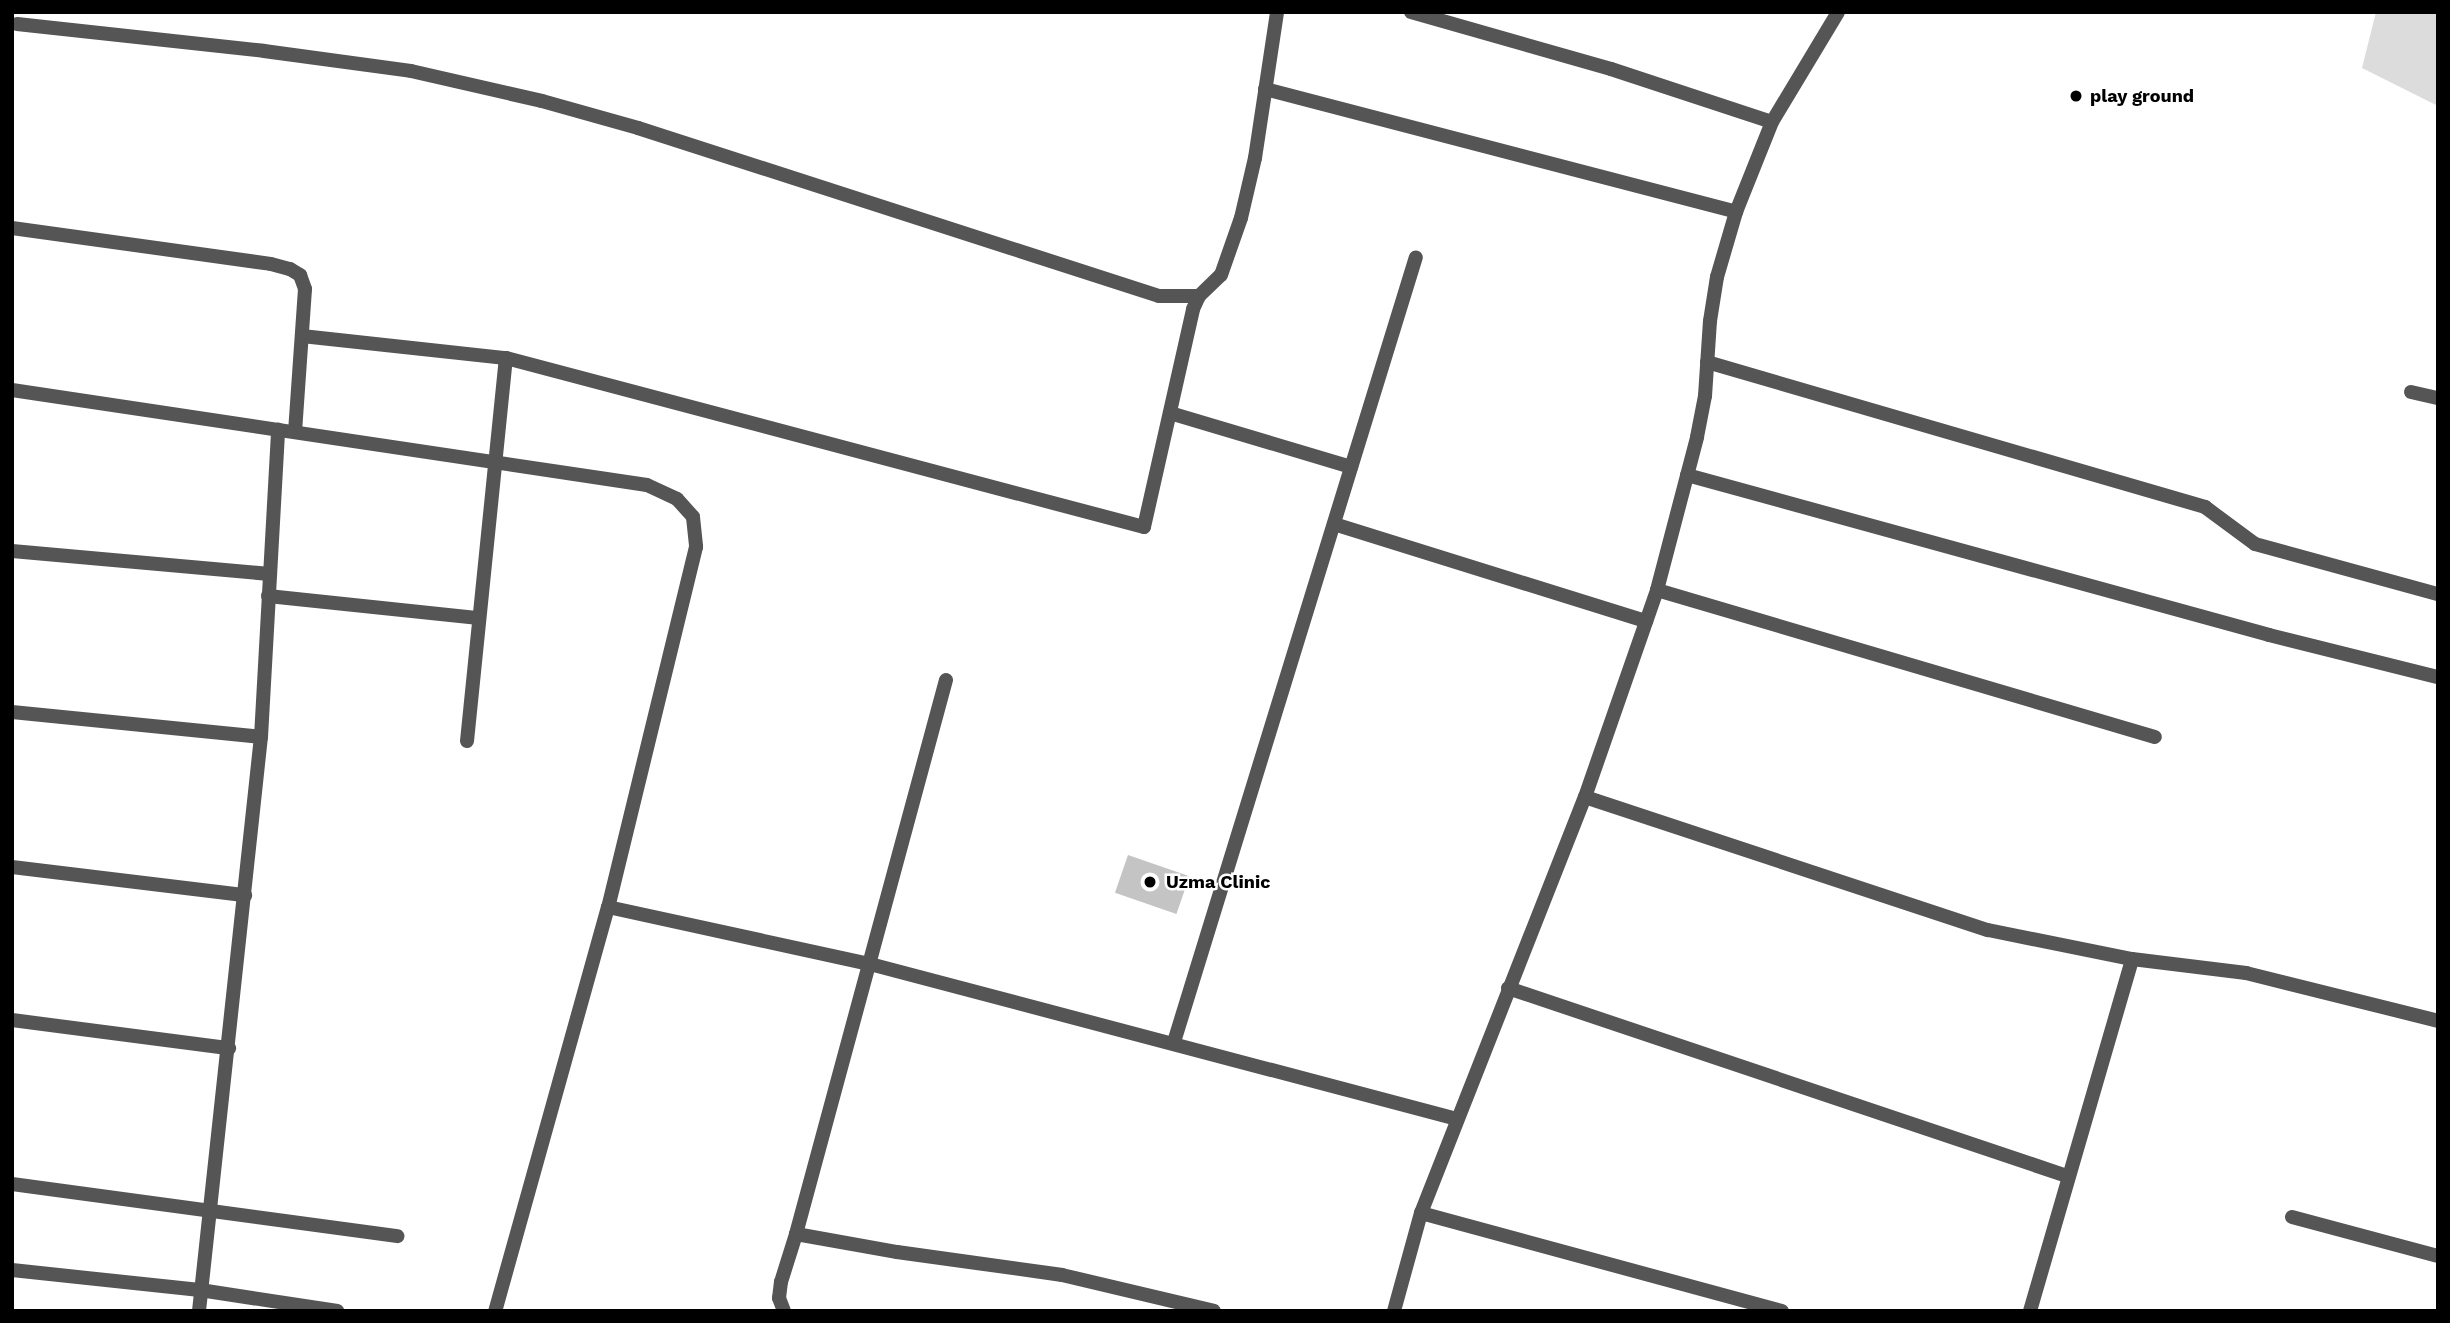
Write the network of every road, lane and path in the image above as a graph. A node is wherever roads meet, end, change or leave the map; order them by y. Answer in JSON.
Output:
{"nodes":[{"id":1,"x":1277,"y":12,"type":"edge"},
{"id":2,"x":1411,"y":12,"type":"edge"},
{"id":3,"x":1838,"y":12,"type":"edge"},
{"id":4,"x":17,"y":24,"type":"dead end"},
{"id":5,"x":1265,"y":89,"type":"junction"},
{"id":6,"x":1772,"y":122,"type":"junction"},
{"id":7,"x":1736,"y":212,"type":"junction"},
{"id":8,"x":12,"y":228,"type":"edge"},
{"id":9,"x":1416,"y":257,"type":"dead end"},
{"id":10,"x":1199,"y":296,"type":"junction"},
{"id":11,"x":302,"y":336,"type":"junction"},
{"id":12,"x":506,"y":358,"type":"junction"},
{"id":13,"x":1707,"y":362,"type":"junction"},
{"id":14,"x":12,"y":390,"type":"edge"},
{"id":15,"x":2411,"y":392,"type":"dead end"},
{"id":16,"x":2438,"y":398,"type":"edge"},
{"id":17,"x":1170,"y":413,"type":"junction"},
{"id":18,"x":278,"y":429,"type":"junction"},
{"id":19,"x":295,"y":432,"type":"junction"},
{"id":20,"x":494,"y":462,"type":"junction"},
{"id":21,"x":1351,"y":467,"type":"junction"},
{"id":22,"x":1687,"y":475,"type":"junction"},
{"id":23,"x":1334,"y":524,"type":"junction"},
{"id":24,"x":12,"y":551,"type":"edge"},
{"id":25,"x":270,"y":574,"type":"junction"},
{"id":26,"x":1657,"y":590,"type":"junction"},
{"id":27,"x":2438,"y":594,"type":"edge"},
{"id":28,"x":268,"y":596,"type":"junction"},
{"id":29,"x":479,"y":618,"type":"junction"},
{"id":30,"x":1646,"y":621,"type":"junction"},
{"id":31,"x":2438,"y":677,"type":"edge"},
{"id":32,"x":946,"y":680,"type":"dead end"},
{"id":33,"x":12,"y":712,"type":"edge"},
{"id":34,"x":261,"y":737,"type":"junction"},
{"id":35,"x":2155,"y":737,"type":"dead end"},
{"id":36,"x":467,"y":741,"type":"dead end"},
{"id":37,"x":1585,"y":797,"type":"junction"},
{"id":38,"x":12,"y":867,"type":"edge"},
{"id":39,"x":245,"y":895,"type":"junction"},
{"id":40,"x":608,"y":907,"type":"junction"},
{"id":41,"x":2132,"y":959,"type":"junction"},
{"id":42,"x":870,"y":964,"type":"junction"},
{"id":43,"x":1508,"y":988,"type":"junction"},
{"id":44,"x":12,"y":1020,"type":"edge"},
{"id":45,"x":2438,"y":1021,"type":"edge"},
{"id":46,"x":1174,"y":1042,"type":"junction"},
{"id":47,"x":229,"y":1048,"type":"junction"},
{"id":48,"x":1457,"y":1119,"type":"junction"},
{"id":49,"x":2067,"y":1176,"type":"junction"},
{"id":50,"x":12,"y":1184,"type":"edge"},
{"id":51,"x":212,"y":1210,"type":"junction"},
{"id":52,"x":1421,"y":1213,"type":"junction"},
{"id":53,"x":2292,"y":1217,"type":"dead end"},
{"id":54,"x":796,"y":1234,"type":"junction"},
{"id":55,"x":398,"y":1236,"type":"dead end"},
{"id":56,"x":2438,"y":1256,"type":"edge"},
{"id":57,"x":12,"y":1269,"type":"edge"},
{"id":58,"x":200,"y":1290,"type":"junction"},
{"id":59,"x":199,"y":1311,"type":"edge"},
{"id":60,"x":337,"y":1311,"type":"edge"},
{"id":61,"x":495,"y":1311,"type":"edge"},
{"id":62,"x":784,"y":1311,"type":"edge"},
{"id":63,"x":1214,"y":1311,"type":"edge"},
{"id":64,"x":1394,"y":1311,"type":"edge"},
{"id":65,"x":1783,"y":1311,"type":"edge"},
{"id":66,"x":2030,"y":1311,"type":"edge"}],
"edges":[{"from":1,"to":5,"type":"street"},
{"from":2,"to":6,"type":"street"},
{"from":3,"to":6,"type":"street"},
{"from":4,"to":10,"type":"street"},
{"from":5,"to":7,"type":"street"},
{"from":5,"to":10,"type":"street"},
{"from":6,"to":7,"type":"street"},
{"from":7,"to":13,"type":"street"},
{"from":8,"to":11,"type":"street"},
{"from":9,"to":21,"type":"street"},
{"from":10,"to":17,"type":"street"},
{"from":11,"to":12,"type":"street"},
{"from":11,"to":19,"type":"street"},
{"from":12,"to":17,"type":"street"},
{"from":12,"to":20,"type":"street"},
{"from":13,"to":22,"type":"street"},
{"from":13,"to":27,"type":"street"},
{"from":14,"to":18,"type":"street"},
{"from":15,"to":16,"type":"street"},
{"from":17,"to":21,"type":"street"},
{"from":18,"to":19,"type":"street"},
{"from":18,"to":25,"type":"street"},
{"from":19,"to":20,"type":"street"},
{"from":20,"to":29,"type":"street"},
{"from":20,"to":40,"type":"street"},
{"from":21,"to":23,"type":"street"},
{"from":22,"to":26,"type":"street"},
{"from":22,"to":31,"type":"street"},
{"from":23,"to":30,"type":"street"},
{"from":23,"to":46,"type":"street"},
{"from":24,"to":25,"type":"street"},
{"from":25,"to":28,"type":"street"},
{"from":26,"to":30,"type":"street"},
{"from":26,"to":35,"type":"street"},
{"from":28,"to":29,"type":"street"},
{"from":28,"to":34,"type":"street"},
{"from":29,"to":36,"type":"street"},
{"from":30,"to":37,"type":"street"},
{"from":32,"to":42,"type":"street"},
{"from":33,"to":34,"type":"street"},
{"from":34,"to":39,"type":"street"},
{"from":37,"to":41,"type":"street"},
{"from":37,"to":43,"type":"street"},
{"from":38,"to":39,"type":"street"},
{"from":39,"to":47,"type":"street"},
{"from":40,"to":42,"type":"street"},
{"from":40,"to":61,"type":"street"},
{"from":41,"to":45,"type":"street"},
{"from":41,"to":49,"type":"street"},
{"from":42,"to":46,"type":"street"},
{"from":42,"to":54,"type":"street"},
{"from":43,"to":48,"type":"street"},
{"from":43,"to":49,"type":"street"},
{"from":44,"to":47,"type":"street"},
{"from":46,"to":48,"type":"street"},
{"from":47,"to":51,"type":"street"},
{"from":48,"to":52,"type":"street"},
{"from":49,"to":66,"type":"street"},
{"from":50,"to":51,"type":"street"},
{"from":51,"to":55,"type":"street"},
{"from":51,"to":58,"type":"street"},
{"from":52,"to":64,"type":"street"},
{"from":52,"to":65,"type":"street"},
{"from":53,"to":56,"type":"street"},
{"from":54,"to":62,"type":"street"},
{"from":54,"to":63,"type":"street"},
{"from":57,"to":58,"type":"street"},
{"from":58,"to":59,"type":"street"},
{"from":58,"to":60,"type":"street"}]}
